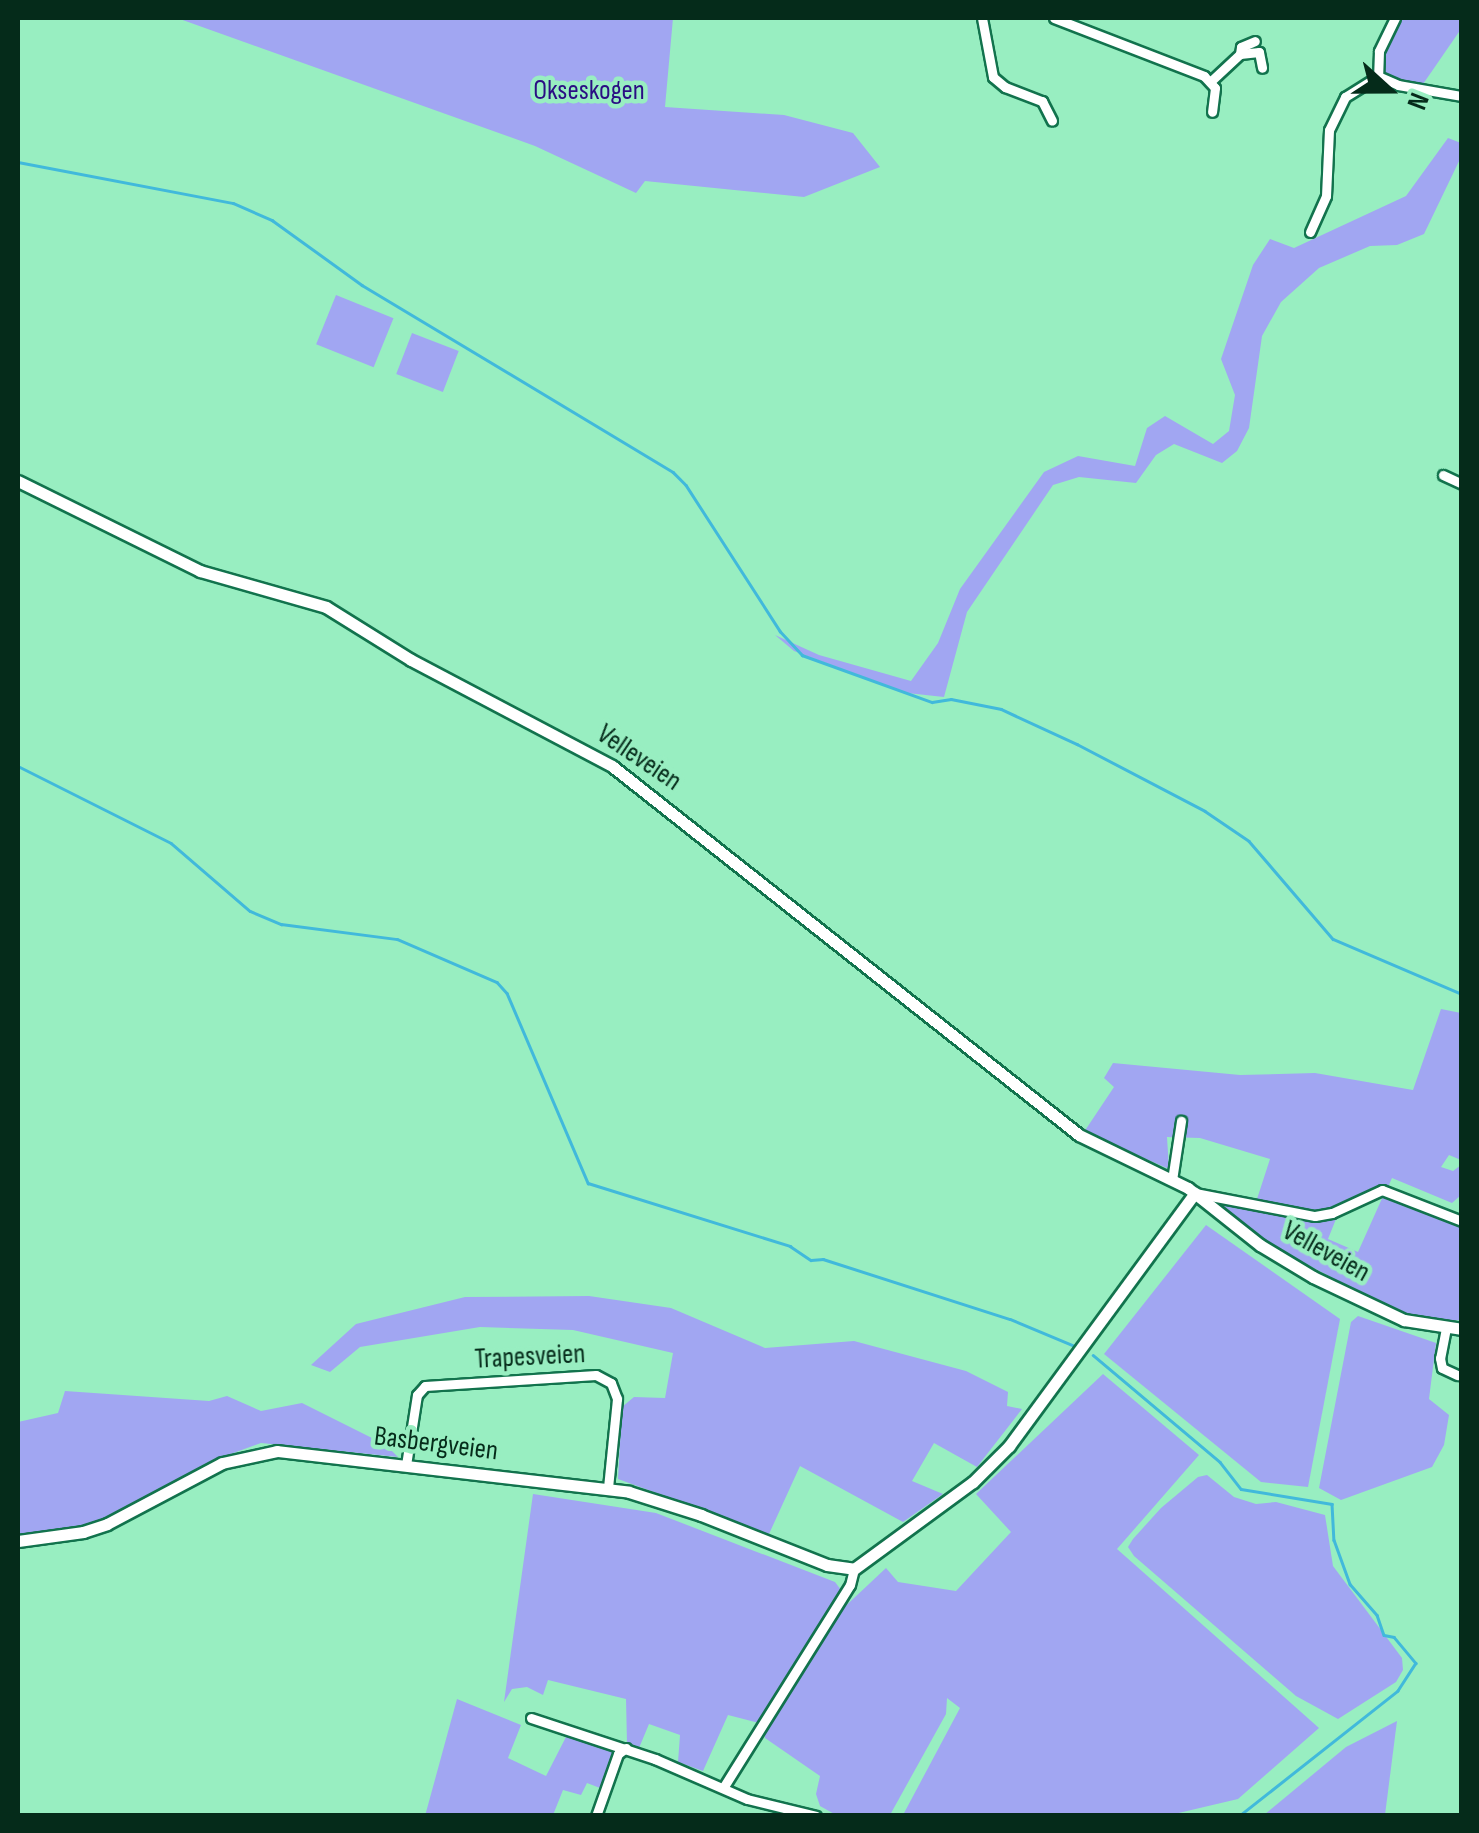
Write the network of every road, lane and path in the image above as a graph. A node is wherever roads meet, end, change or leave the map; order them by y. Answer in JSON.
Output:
{"nodes":[{"id":1,"x":982,"y":18,"type":"edge"},
{"id":2,"x":1054,"y":18,"type":"edge"},
{"id":3,"x":1394,"y":18,"type":"edge"},
{"id":4,"x":1255,"y":41,"type":"dead end"},
{"id":5,"x":1240,"y":54,"type":"junction"},
{"id":6,"x":1262,"y":68,"type":"dead end"},
{"id":7,"x":1378,"y":76,"type":"junction"},
{"id":8,"x":1211,"y":81,"type":"junction"},
{"id":9,"x":1462,"y":96,"type":"edge"},
{"id":10,"x":1212,"y":112,"type":"dead end"},
{"id":11,"x":1052,"y":121,"type":"dead end"},
{"id":12,"x":1310,"y":232,"type":"dead end"},
{"id":13,"x":1443,"y":475,"type":"dead end"},
{"id":14,"x":18,"y":480,"type":"edge"},
{"id":15,"x":1462,"y":484,"type":"edge"},
{"id":16,"x":1181,"y":1121,"type":"dead end"},
{"id":17,"x":1172,"y":1180,"type":"junction"},
{"id":18,"x":1195,"y":1193,"type":"junction"},
{"id":19,"x":1462,"y":1221,"type":"edge"},
{"id":20,"x":1446,"y":1328,"type":"junction"},
{"id":21,"x":1462,"y":1329,"type":"edge"},
{"id":22,"x":1456,"y":1376,"type":"dead end"},
{"id":23,"x":406,"y":1465,"type":"junction"},
{"id":24,"x":608,"y":1488,"type":"junction"},
{"id":25,"x":18,"y":1541,"type":"edge"},
{"id":26,"x":854,"y":1569,"type":"junction"},
{"id":27,"x":531,"y":1718,"type":"dead end"},
{"id":28,"x":626,"y":1748,"type":"junction"},
{"id":29,"x":723,"y":1788,"type":"junction"},
{"id":30,"x":596,"y":1816,"type":"edge"},
{"id":31,"x":816,"y":1816,"type":"edge"}],
"edges":[{"from":1,"to":11,"type":"street"},
{"from":2,"to":8,"type":"street"},
{"from":3,"to":7,"type":"street"},
{"from":4,"to":5,"type":"street"},
{"from":5,"to":6,"type":"street"},
{"from":5,"to":8,"type":"street"},
{"from":7,"to":9,"type":"street"},
{"from":7,"to":12,"type":"street"},
{"from":8,"to":10,"type":"street"},
{"from":13,"to":15,"type":"street"},
{"from":14,"to":17,"type":"main road","name":"Velleveien"},
{"from":16,"to":17,"type":"street"},
{"from":17,"to":18,"type":"main road","name":"Velleveien"},
{"from":18,"to":19,"type":"street","name":"Velleveien"},
{"from":18,"to":20,"type":"main road","name":"Velleveien"},
{"from":18,"to":26,"type":"main road"},
{"from":20,"to":21,"type":"main road","name":"Velleveien"},
{"from":20,"to":22,"type":"street"},
{"from":23,"to":24,"type":"main road","name":"Basbergveien"},
{"from":23,"to":24,"type":"street","name":"Trapesveien"},
{"from":23,"to":25,"type":"main road","name":"Basbergveien"},
{"from":24,"to":26,"type":"main road","name":"Basbergveien"},
{"from":26,"to":29,"type":"street"},
{"from":27,"to":28,"type":"street"},
{"from":28,"to":29,"type":"street"},
{"from":28,"to":30,"type":"street"},
{"from":29,"to":31,"type":"street"}]}
